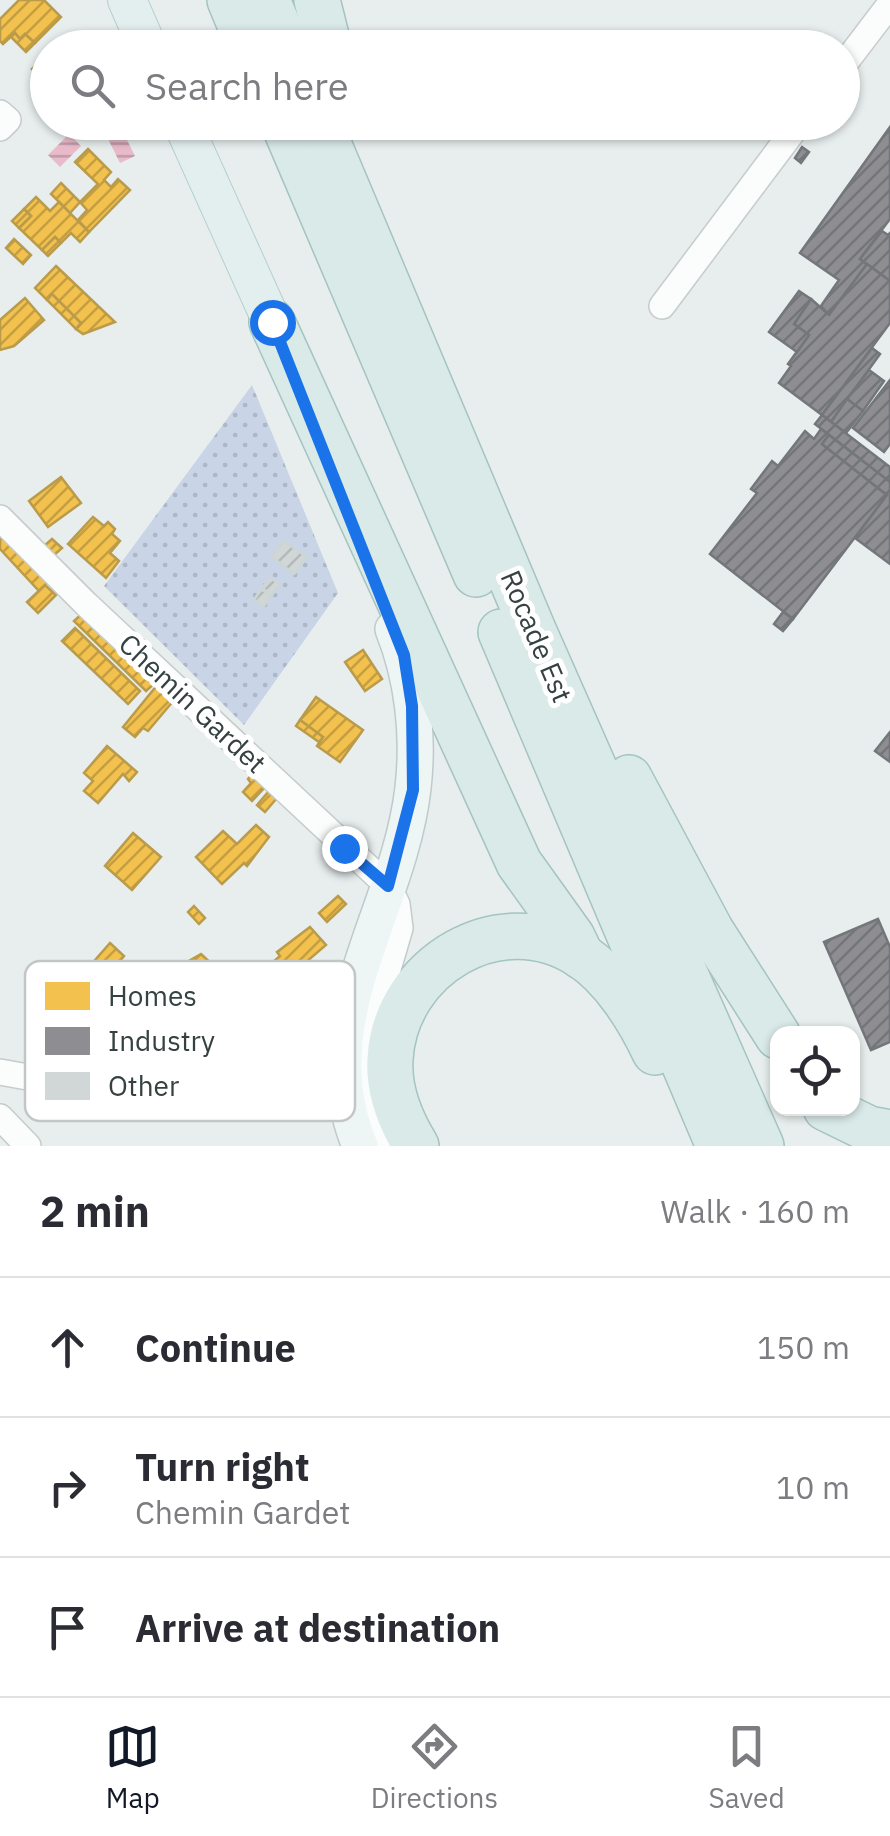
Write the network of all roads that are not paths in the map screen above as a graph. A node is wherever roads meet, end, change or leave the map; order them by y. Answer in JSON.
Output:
{"nodes":[{"id":1,"x":127,"y":0,"type":"edge"},
{"id":2,"x":230,"y":0,"type":"edge"},
{"id":3,"x":266,"y":0,"type":"edge"},
{"id":4,"x":317,"y":0,"type":"edge"},
{"id":5,"x":890,"y":4,"type":"edge"},
{"id":6,"x":140,"y":30,"type":"edge"},
{"id":7,"x":242,"y":30,"type":"edge"},
{"id":8,"x":279,"y":30,"type":"edge"},
{"id":9,"x":324,"y":30,"type":"edge"},
{"id":10,"x":860,"y":43,"type":"edge"},
{"id":11,"x":0,"y":113,"type":"edge"},
{"id":12,"x":0,"y":128,"type":"edge"},
{"id":13,"x":190,"y":140,"type":"edge"},
{"id":14,"x":786,"y":140,"type":"edge"},
{"id":15,"x":335,"y":147,"type":"edge"},
{"id":16,"x":370,"y":254,"type":"junction"},
{"id":17,"x":662,"y":306,"type":"dead end"},
{"id":18,"x":272,"y":322,"type":"junction"},
{"id":19,"x":0,"y":518,"type":"edge"},
{"id":20,"x":533,"y":630,"type":"junction"},
{"id":21,"x":388,"y":886,"type":"junction"},
{"id":22,"x":581,"y":956,"type":"junction"},
{"id":23,"x":355,"y":997,"type":"edge"},
{"id":24,"x":772,"y":1026,"type":"edge"},
{"id":25,"x":0,"y":1072,"type":"edge"},
{"id":26,"x":25,"y":1076,"type":"edge"},
{"id":27,"x":830,"y":1116,"type":"edge"},
{"id":28,"x":843,"y":1116,"type":"edge"},
{"id":29,"x":0,"y":1118,"type":"edge"},
{"id":30,"x":350,"y":1121,"type":"edge"},
{"id":31,"x":890,"y":1133,"type":"edge"},
{"id":32,"x":28,"y":1146,"type":"edge"},
{"id":33,"x":360,"y":1146,"type":"edge"},
{"id":34,"x":384,"y":1146,"type":"edge"},
{"id":35,"x":416,"y":1146,"type":"edge"},
{"id":36,"x":699,"y":1146,"type":"edge"},
{"id":37,"x":720,"y":1146,"type":"edge"},
{"id":38,"x":761,"y":1146,"type":"edge"},
{"id":39,"x":847,"y":1146,"type":"edge"}],
"edges":[{"from":1,"to":6,"type":"main road"},
{"from":2,"to":7,"type":"highway"},
{"from":3,"to":8,"type":"highway"},
{"from":4,"to":9,"type":"highway"},
{"from":5,"to":10,"type":"street"},
{"from":11,"to":12,"type":"street"},
{"from":13,"to":18,"type":"main road"},
{"from":14,"to":17,"type":"street"},
{"from":15,"to":16,"type":"highway","name":"Rocade Est"},
{"from":15,"to":16,"type":"highway"},
{"from":16,"to":20,"type":"highway","name":"Rocade Est"},
{"from":16,"to":37,"type":"highway","name":"Rocade Est"},
{"from":18,"to":21,"type":"street"},
{"from":18,"to":22,"type":"highway"},
{"from":19,"to":21,"type":"street","name":"Chemin Gardet"},
{"from":20,"to":24,"type":"highway"},
{"from":20,"to":38,"type":"highway","name":"Rocade Est"},
{"from":21,"to":23,"type":"street"},
{"from":21,"to":34,"type":"street"},
{"from":22,"to":35,"type":"highway"},
{"from":22,"to":36,"type":"highway"},
{"from":25,"to":26,"type":"street"},
{"from":27,"to":39,"type":"highway"},
{"from":28,"to":31,"type":"highway"},
{"from":29,"to":32,"type":"street"},
{"from":30,"to":33,"type":"street"}]}
